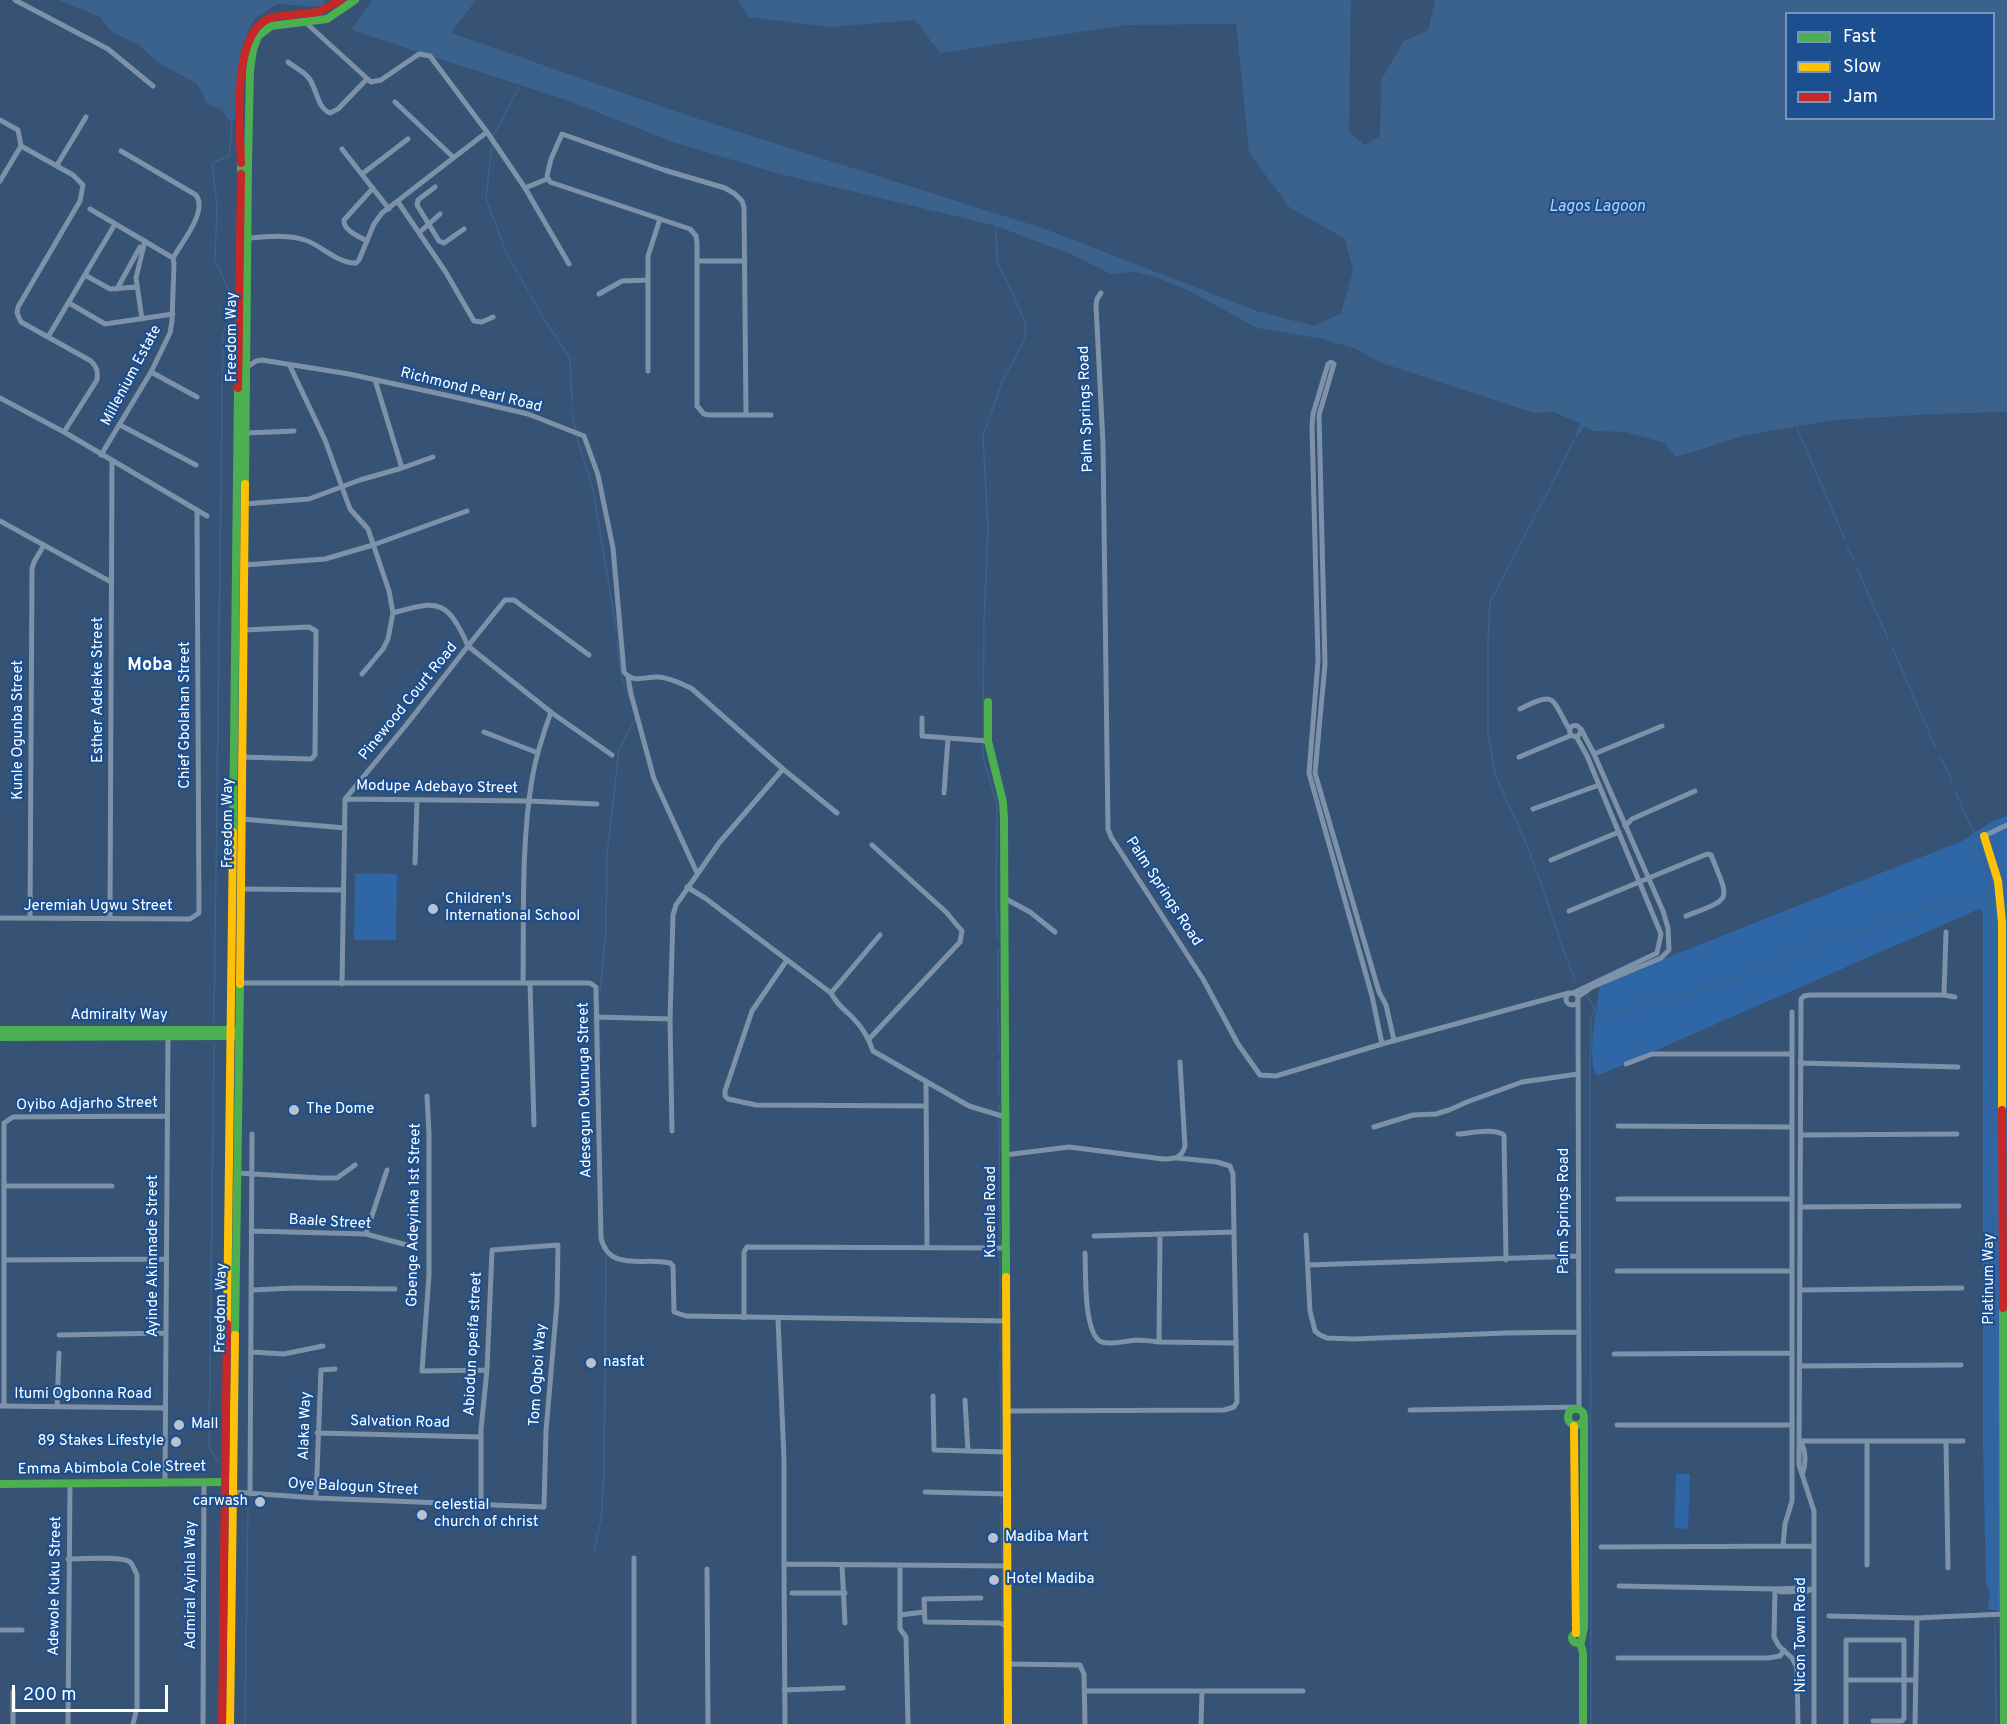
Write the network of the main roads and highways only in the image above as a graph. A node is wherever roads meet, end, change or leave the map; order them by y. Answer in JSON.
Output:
{"nodes":[{"id":1,"x":341,"y":0,"type":"edge"},
{"id":2,"x":355,"y":0,"type":"edge"},
{"id":3,"x":249,"y":49,"type":"junction"},
{"id":4,"x":245,"y":163,"type":"junction"},
{"id":5,"x":988,"y":702,"type":"dead end"},
{"id":6,"x":1984,"y":836,"type":"road end"},
{"id":7,"x":0,"y":1030,"type":"edge"},
{"id":8,"x":168,"y":1033,"type":"junction"},
{"id":9,"x":229,"y":1033,"type":"junction"},
{"id":10,"x":239,"y":1033,"type":"junction"},
{"id":11,"x":0,"y":1037,"type":"edge"},
{"id":12,"x":2005,"y":1276,"type":"edge"},
{"id":13,"x":1584,"y":1421,"type":"junction"},
{"id":14,"x":1574,"y":1425,"type":"junction"},
{"id":15,"x":2005,"y":1441,"type":"edge"},
{"id":16,"x":224,"y":1482,"type":"junction"},
{"id":17,"x":234,"y":1482,"type":"junction"},
{"id":18,"x":0,"y":1484,"type":"edge"},
{"id":19,"x":1579,"y":1637,"type":"junction"},
{"id":20,"x":222,"y":1724,"type":"edge"},
{"id":21,"x":230,"y":1724,"type":"edge"},
{"id":22,"x":1008,"y":1724,"type":"edge"},
{"id":23,"x":1583,"y":1724,"type":"edge"},
{"id":24,"x":2004,"y":1724,"type":"edge"}],
"edges":[{"from":1,"to":3,"type":"main road"},
{"from":2,"to":3,"type":"main road"},
{"from":3,"to":4,"type":"main road"},
{"from":4,"to":9,"type":"main road","name":"Freedom Way"},
{"from":4,"to":10,"type":"main road","name":"Freedom Way"},
{"from":5,"to":22,"type":"main road","name":"Kusenla Road"},
{"from":6,"to":12,"type":"main road","name":"Platinum Way"},
{"from":7,"to":8,"type":"main road","name":"Admiralty Way"},
{"from":8,"to":9,"type":"main road","name":"Admiralty Way"},
{"from":8,"to":11,"type":"main road","name":"Admiralty Way"},
{"from":9,"to":10,"type":"main road","name":"Admiralty Way"},
{"from":9,"to":16,"type":"main road","name":"Freedom Way"},
{"from":10,"to":17,"type":"main road","name":"Freedom Way"},
{"from":12,"to":15,"type":"main road","name":"Platinum Way"},
{"from":13,"to":14,"type":"main road"},
{"from":13,"to":14,"type":"main road"},
{"from":13,"to":19,"type":"main road"},
{"from":14,"to":19,"type":"main road"},
{"from":15,"to":24,"type":"main road","name":"Platinum Way"},
{"from":16,"to":17,"type":"main road"},
{"from":16,"to":18,"type":"main road","name":"Emma Abimbola Cole Street"},
{"from":16,"to":20,"type":"main road","name":"Freedom Way"},
{"from":17,"to":21,"type":"main road","name":"Freedom Way"},
{"from":19,"to":23,"type":"main road"}]}
